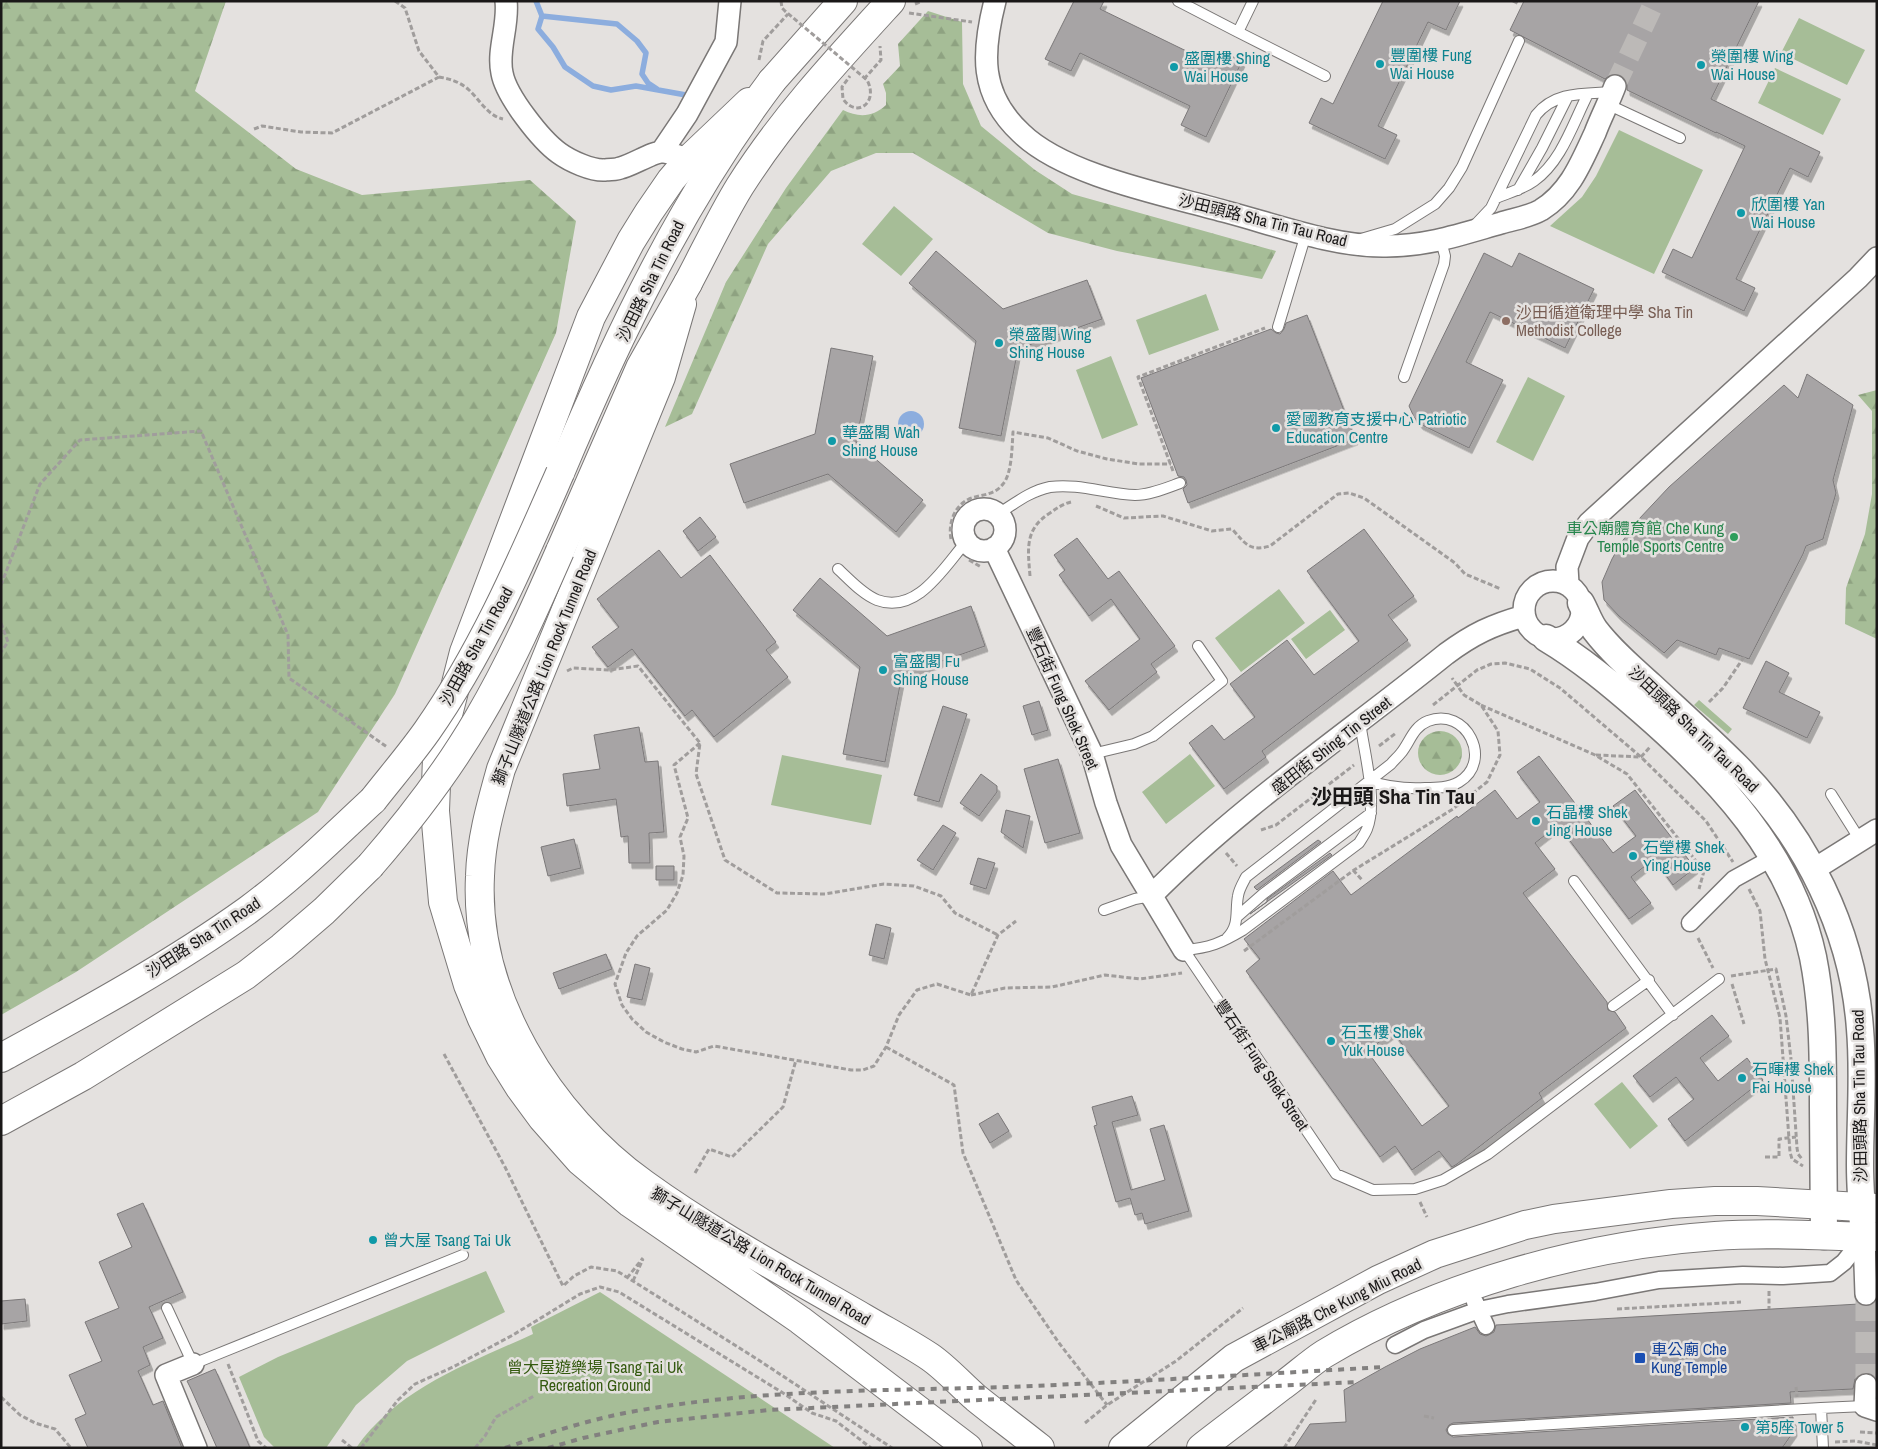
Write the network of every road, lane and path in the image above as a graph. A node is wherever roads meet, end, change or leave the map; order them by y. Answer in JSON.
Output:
{"nodes":[{"id":1,"x":394,"y":1,"type":"edge"},
{"id":2,"x":506,"y":1,"type":"edge"},
{"id":3,"x":730,"y":1,"type":"edge"},
{"id":4,"x":781,"y":1,"type":"edge"},
{"id":5,"x":843,"y":1,"type":"edge"},
{"id":6,"x":922,"y":1,"type":"edge"},
{"id":7,"x":995,"y":1,"type":"edge"},
{"id":8,"x":1178,"y":1,"type":"edge"},
{"id":9,"x":1253,"y":1,"type":"edge"},
{"id":10,"x":1513,"y":1,"type":"edge"},
{"id":11,"x":1519,"y":4,"type":"dead end"},
{"id":12,"x":907,"y":7,"type":"edge"},
{"id":13,"x":788,"y":14,"type":"junction"},
{"id":14,"x":970,"y":22,"type":"dead end"},
{"id":15,"x":975,"y":22,"type":"dead end"},
{"id":16,"x":775,"y":29,"type":"dead end"},
{"id":17,"x":974,"y":29,"type":"dead end"},
{"id":18,"x":1238,"y":32,"type":"junction"},
{"id":19,"x":1519,"y":41,"type":"dead end"},
{"id":20,"x":880,"y":44,"type":"dead end"},
{"id":21,"x":850,"y":76,"type":"dead end"},
{"id":22,"x":1325,"y":76,"type":"dead end"},
{"id":23,"x":440,"y":77,"type":"junction"},
{"id":24,"x":864,"y":78,"type":"junction"},
{"id":25,"x":772,"y":81,"type":"junction"},
{"id":26,"x":1588,"y":94,"type":"junction"},
{"id":27,"x":1612,"y":94,"type":"junction"},
{"id":28,"x":1568,"y":96,"type":"junction"},
{"id":29,"x":507,"y":120,"type":"dead end"},
{"id":30,"x":254,"y":129,"type":"dead end"},
{"id":31,"x":1680,"y":138,"type":"dead end"},
{"id":32,"x":662,"y":151,"type":"junction"},
{"id":33,"x":688,"y":160,"type":"junction"},
{"id":34,"x":1518,"y":190,"type":"junction"},
{"id":35,"x":1496,"y":198,"type":"junction"},
{"id":36,"x":1306,"y":234,"type":"junction"},
{"id":37,"x":1465,"y":234,"type":"junction"},
{"id":38,"x":1441,"y":241,"type":"junction"},
{"id":39,"x":1349,"y":242,"type":"junction"},
{"id":40,"x":1877,"y":258,"type":"edge"},
{"id":41,"x":688,"y":283,"type":"junction"},
{"id":42,"x":1279,"y":324,"type":"joint"},
{"id":43,"x":1404,"y":377,"type":"dead end"},
{"id":44,"x":1170,"y":464,"type":"junction"},
{"id":45,"x":1178,"y":483,"type":"joint"},
{"id":46,"x":977,"y":497,"type":"dead end"},
{"id":47,"x":1073,"y":502,"type":"dead end"},
{"id":48,"x":1091,"y":504,"type":"dead end"},
{"id":49,"x":998,"y":514,"type":"junction"},
{"id":50,"x":966,"y":542,"type":"junction"},
{"id":51,"x":994,"y":548,"type":"junction"},
{"id":52,"x":838,"y":569,"type":"dead end"},
{"id":53,"x":1030,"y":578,"type":"dead end"},
{"id":54,"x":1,"y":585,"type":"edge"},
{"id":55,"x":1501,"y":589,"type":"dead end"},
{"id":56,"x":1574,"y":594,"type":"junction"},
{"id":57,"x":1524,"y":616,"type":"junction"},
{"id":58,"x":1,"y":623,"type":"edge"},
{"id":59,"x":1546,"y":638,"type":"junction"},
{"id":60,"x":1198,"y":646,"type":"dead end"},
{"id":61,"x":1,"y":652,"type":"edge"},
{"id":62,"x":1744,"y":657,"type":"dead end"},
{"id":63,"x":563,"y":673,"type":"dead end"},
{"id":64,"x":1452,"y":678,"type":"dead end"},
{"id":65,"x":1458,"y":686,"type":"junction"},
{"id":66,"x":1709,"y":702,"type":"dead end"},
{"id":67,"x":1481,"y":705,"type":"junction"},
{"id":68,"x":1427,"y":709,"type":"dead end"},
{"id":69,"x":1360,"y":722,"type":"junction"},
{"id":70,"x":1396,"y":733,"type":"dead end"},
{"id":71,"x":700,"y":743,"type":"junction"},
{"id":72,"x":390,"y":749,"type":"dead end"},
{"id":73,"x":1092,"y":754,"type":"junction"},
{"id":74,"x":1365,"y":756,"type":"junction"},
{"id":75,"x":1369,"y":781,"type":"junction"},
{"id":76,"x":1831,"y":794,"type":"dead end"},
{"id":77,"x":1371,"y":813,"type":"junction"},
{"id":78,"x":1261,"y":830,"type":"dead end"},
{"id":79,"x":1868,"y":835,"type":"edge"},
{"id":80,"x":1342,"y":855,"type":"junction"},
{"id":81,"x":1772,"y":858,"type":"junction"},
{"id":82,"x":1354,"y":870,"type":"junction"},
{"id":83,"x":1813,"y":870,"type":"junction"},
{"id":84,"x":1742,"y":875,"type":"junction"},
{"id":85,"x":1363,"y":881,"type":"dead end"},
{"id":86,"x":1574,"y":881,"type":"dead end"},
{"id":87,"x":1151,"y":896,"type":"junction"},
{"id":88,"x":1104,"y":910,"type":"dead end"},
{"id":89,"x":1238,"y":916,"type":"junction"},
{"id":90,"x":1016,"y":921,"type":"dead end"},
{"id":91,"x":1690,"y":923,"type":"junction"},
{"id":92,"x":998,"y":935,"type":"junction"},
{"id":93,"x":1222,"y":942,"type":"junction"},
{"id":94,"x":1184,"y":950,"type":"junction"},
{"id":95,"x":1244,"y":951,"type":"dead end"},
{"id":96,"x":1768,"y":971,"type":"junction"},
{"id":97,"x":1185,"y":972,"type":"dead end"},
{"id":98,"x":1724,"y":978,"type":"junction"},
{"id":99,"x":1649,"y":980,"type":"junction"},
{"id":100,"x":971,"y":995,"type":"junction"},
{"id":101,"x":1613,"y":1006,"type":"dead end"},
{"id":102,"x":1673,"y":1014,"type":"junction"},
{"id":103,"x":1744,"y":1024,"type":"dead end"},
{"id":104,"x":886,"y":1048,"type":"junction"},
{"id":105,"x":444,"y":1054,"type":"dead end"},
{"id":106,"x":1,"y":1058,"type":"edge"},
{"id":107,"x":796,"y":1060,"type":"junction"},
{"id":108,"x":1,"y":1122,"type":"edge"},
{"id":109,"x":1796,"y":1137,"type":"junction"},
{"id":110,"x":1788,"y":1138,"type":"junction"},
{"id":111,"x":1765,"y":1157,"type":"dead end"},
{"id":112,"x":1807,"y":1160,"type":"dead end"},
{"id":113,"x":1806,"y":1168,"type":"dead end"},
{"id":114,"x":695,"y":1173,"type":"dead end"},
{"id":115,"x":1824,"y":1205,"type":"junction"},
{"id":116,"x":1869,"y":1207,"type":"edge"},
{"id":117,"x":1824,"y":1236,"type":"junction"},
{"id":118,"x":1870,"y":1237,"type":"edge"},
{"id":119,"x":464,"y":1254,"type":"dead end"},
{"id":120,"x":627,"y":1278,"type":"junction"},
{"id":121,"x":633,"y":1281,"type":"junction"},
{"id":122,"x":1866,"y":1294,"type":"tunnel mouth"},
{"id":123,"x":1474,"y":1299,"type":"junction"},
{"id":124,"x":1741,"y":1302,"type":"dead end"},
{"id":125,"x":167,"y":1308,"type":"dead end"},
{"id":126,"x":1243,"y":1308,"type":"dead end"},
{"id":127,"x":1617,"y":1309,"type":"dead end"},
{"id":128,"x":1486,"y":1326,"type":"dead end"},
{"id":129,"x":1394,"y":1345,"type":"dead end"},
{"id":130,"x":223,"y":1352,"type":"junction"},
{"id":131,"x":194,"y":1364,"type":"junction"},
{"id":132,"x":1866,"y":1385,"type":"tunnel mouth"},
{"id":133,"x":1796,"y":1388,"type":"dead end"},
{"id":134,"x":534,"y":1396,"type":"dead end"},
{"id":135,"x":1,"y":1397,"type":"edge"},
{"id":136,"x":1317,"y":1398,"type":"dead end"},
{"id":137,"x":1797,"y":1398,"type":"dead end"},
{"id":138,"x":1106,"y":1405,"type":"junction"},
{"id":139,"x":1820,"y":1408,"type":"junction"},
{"id":140,"x":1871,"y":1408,"type":"edge"},
{"id":141,"x":1424,"y":1416,"type":"dead end"},
{"id":142,"x":1434,"y":1418,"type":"dead end"},
{"id":143,"x":1085,"y":1423,"type":"dead end"},
{"id":144,"x":1453,"y":1430,"type":"dead end"},
{"id":145,"x":1860,"y":1432,"type":"dead end"},
{"id":146,"x":1877,"y":1433,"type":"edge"},
{"id":147,"x":342,"y":1440,"type":"dead end"},
{"id":148,"x":1877,"y":1445,"type":"edge"},
{"id":149,"x":1823,"y":1446,"type":"edge"},
{"id":150,"x":71,"y":1448,"type":"edge"},
{"id":151,"x":196,"y":1448,"type":"edge"},
{"id":152,"x":266,"y":1448,"type":"edge"},
{"id":153,"x":352,"y":1448,"type":"edge"},
{"id":154,"x":361,"y":1448,"type":"edge"},
{"id":155,"x":476,"y":1448,"type":"edge"},
{"id":156,"x":871,"y":1448,"type":"edge"},
{"id":157,"x":892,"y":1448,"type":"edge"},
{"id":158,"x":968,"y":1448,"type":"edge"},
{"id":159,"x":1040,"y":1448,"type":"edge"},
{"id":160,"x":1123,"y":1448,"type":"edge"},
{"id":161,"x":1201,"y":1448,"type":"edge"},
{"id":162,"x":1284,"y":1448,"type":"edge"}],
"edges":[{"from":1,"to":23,"type":"path"},
{"from":2,"to":32,"type":"street"},
{"from":3,"to":32,"type":"street"},
{"from":4,"to":13,"type":"path","bridge":true},
{"from":5,"to":25,"type":"main road","name":"獅子山隧道公路 Lion Rock Tunnel Road"},
{"from":6,"to":12,"type":"path"},
{"from":7,"to":36,"type":"street","name":"沙田頭路 Sha Tin Tau Road"},
{"from":8,"to":18,"type":"lane"},
{"from":9,"to":18,"type":"lane"},
{"from":10,"to":11,"type":"path"},
{"from":12,"to":14,"type":"path"},
{"from":12,"to":41,"type":"main road","name":"獅子山隧道公路 Lion Rock Tunnel Road"},
{"from":13,"to":16,"type":"path"},
{"from":13,"to":24,"type":"path","bridge":true},
{"from":15,"to":17,"type":"path"},
{"from":18,"to":22,"type":"lane"},
{"from":19,"to":39,"type":"lane"},
{"from":20,"to":24,"type":"path"},
{"from":21,"to":24,"type":"path","bridge":true},
{"from":23,"to":29,"type":"path"},
{"from":23,"to":30,"type":"path"},
{"from":25,"to":33,"type":"main road","name":"獅子山隧道公路 Lion Rock Tunnel Road"},
{"from":25,"to":106,"type":"main road","name":"沙田路 Sha Tin Road","bridge":true},
{"from":26,"to":27,"type":"lane"},
{"from":26,"to":28,"type":"lane"},
{"from":26,"to":34,"type":"lane"},
{"from":27,"to":31,"type":"lane"},
{"from":27,"to":37,"type":"street","name":"沙田頭路 Sha Tin Tau Road"},
{"from":28,"to":34,"type":"lane"},
{"from":28,"to":35,"type":"lane"},
{"from":32,"to":33,"type":"street"},
{"from":33,"to":158,"type":"main road","name":"獅子山隧道公路 Lion Rock Tunnel Road"},
{"from":34,"to":35,"type":"lane"},
{"from":35,"to":37,"type":"lane"},
{"from":36,"to":39,"type":"street","name":"沙田頭路 Sha Tin Tau Road"},
{"from":36,"to":42,"type":"lane"},
{"from":37,"to":38,"type":"street","name":"沙田頭路 Sha Tin Tau Road"},
{"from":38,"to":39,"type":"street","name":"沙田頭路 Sha Tin Tau Road"},
{"from":38,"to":43,"type":"lane"},
{"from":40,"to":56,"type":"street"},
{"from":41,"to":108,"type":"main road","name":"沙田路 Sha Tin Road","bridge":true},
{"from":41,"to":159,"type":"main road","name":"獅子山隧道公路 Lion Rock Tunnel Road"},
{"from":42,"to":44,"type":"path"},
{"from":44,"to":45,"type":"path"},
{"from":44,"to":46,"type":"path"},
{"from":45,"to":49,"type":"lane"},
{"from":47,"to":53,"type":"path"},
{"from":48,"to":55,"type":"path"},
{"from":49,"to":50,"type":"street"},
{"from":49,"to":51,"type":"street"},
{"from":50,"to":51,"type":"street"},
{"from":50,"to":52,"type":"lane"},
{"from":51,"to":73,"type":"street","name":"豐石街 Fung Shek Street"},
{"from":54,"to":72,"type":"path"},
{"from":56,"to":57,"type":"street"},
{"from":56,"to":59,"type":"street"},
{"from":56,"to":83,"type":"street","name":"沙田頭路 Sha Tin Tau Road"},
{"from":57,"to":59,"type":"street","name":"沙田頭路 Sha Tin Tau Road"},
{"from":57,"to":69,"type":"street","name":"盛田街 Shing Tin Street"},
{"from":58,"to":61,"type":"path"},
{"from":59,"to":81,"type":"street","name":"沙田頭路 Sha Tin Tau Road"},
{"from":60,"to":73,"type":"lane"},
{"from":62,"to":66,"type":"path"},
{"from":63,"to":71,"type":"path"},
{"from":64,"to":65,"type":"path"},
{"from":65,"to":67,"type":"path"},
{"from":65,"to":68,"type":"path"},
{"from":65,"to":84,"type":"path"},
{"from":67,"to":82,"type":"path"},
{"from":67,"to":91,"type":"path"},
{"from":69,"to":74,"type":"lane"},
{"from":69,"to":87,"type":"street","name":"盛田街 Shing Tin Street"},
{"from":70,"to":74,"type":"path"},
{"from":71,"to":92,"type":"path"},
{"from":71,"to":107,"type":"path"},
{"from":73,"to":87,"type":"street","name":"豐石街 Fung Shek Street"},
{"from":74,"to":75,"type":"lane"},
{"from":74,"to":78,"type":"path"},
{"from":75,"to":75,"type":"lane"},
{"from":75,"to":77,"type":"lane"},
{"from":75,"to":89,"type":"lane"},
{"from":76,"to":79,"type":"lane"},
{"from":77,"to":80,"type":"lane"},
{"from":77,"to":89,"type":"lane"},
{"from":79,"to":83,"type":"street"},
{"from":80,"to":82,"type":"path"},
{"from":80,"to":93,"type":"lane"},
{"from":81,"to":84,"type":"street"},
{"from":81,"to":115,"type":"street","name":"沙田頭路 Sha Tin Tau Road"},
{"from":82,"to":85,"type":"path"},
{"from":82,"to":95,"type":"path"},
{"from":83,"to":116,"type":"street","name":"沙田頭路 Sha Tin Tau Road"},
{"from":84,"to":91,"type":"street"},
{"from":84,"to":96,"type":"path"},
{"from":86,"to":99,"type":"lane"},
{"from":87,"to":88,"type":"lane"},
{"from":87,"to":94,"type":"street","name":"豐石街 Fung Shek Street"},
{"from":89,"to":93,"type":"lane"},
{"from":90,"to":92,"type":"path"},
{"from":91,"to":98,"type":"path"},
{"from":92,"to":100,"type":"path"},
{"from":93,"to":94,"type":"lane"},
{"from":94,"to":102,"type":"lane","name":"豐石街 Fung Shek Street"},
{"from":96,"to":98,"type":"path"},
{"from":96,"to":109,"type":"path"},
{"from":96,"to":110,"type":"path"},
{"from":97,"to":100,"type":"path"},
{"from":98,"to":102,"type":"lane","name":"豐石街 Fung Shek Street"},
{"from":98,"to":103,"type":"path"},
{"from":99,"to":101,"type":"lane"},
{"from":99,"to":102,"type":"lane"},
{"from":100,"to":104,"type":"path"},
{"from":104,"to":107,"type":"path"},
{"from":104,"to":138,"type":"path"},
{"from":105,"to":120,"type":"path"},
{"from":107,"to":114,"type":"path"},
{"from":109,"to":110,"type":"path"},
{"from":109,"to":112,"type":"path"},
{"from":110,"to":111,"type":"path"},
{"from":110,"to":113,"type":"path"},
{"from":115,"to":116,"type":"main road","name":"車公廟路 Che Kung Miu Road"},
{"from":115,"to":117,"type":"street","name":"沙田頭路 Sha Tin Tau Road"},
{"from":115,"to":160,"type":"main road","name":"車公廟路 Che Kung Miu Road"},
{"from":116,"to":118,"type":"street","name":"沙田頭路 Sha Tin Tau Road"},
{"from":117,"to":118,"type":"main road"},
{"from":117,"to":123,"type":"main road"},
{"from":118,"to":122,"type":"street"},
{"from":118,"to":123,"type":"street"},
{"from":119,"to":130,"type":"lane"},
{"from":120,"to":121,"type":"path"},
{"from":120,"to":121,"type":"path"},
{"from":121,"to":157,"type":"path"},
{"from":123,"to":128,"type":"street"},
{"from":123,"to":129,"type":"street"},
{"from":123,"to":161,"type":"main road"},
{"from":124,"to":127,"type":"path"},
{"from":125,"to":131,"type":"lane"},
{"from":126,"to":138,"type":"path"},
{"from":130,"to":131,"type":"lane"},
{"from":130,"to":152,"type":"path"},
{"from":131,"to":151,"type":"street"},
{"from":132,"to":140,"type":"street"},
{"from":133,"to":137,"type":"path"},
{"from":134,"to":155,"type":"path"},
{"from":135,"to":150,"type":"path"},
{"from":136,"to":162,"type":"path"},
{"from":138,"to":143,"type":"path"},
{"from":139,"to":140,"type":"lane"},
{"from":139,"to":144,"type":"lane"},
{"from":139,"to":149,"type":"lane"},
{"from":141,"to":142,"type":"path"},
{"from":145,"to":146,"type":"path"},
{"from":147,"to":153,"type":"path"},
{"from":148,"to":149,"type":"path"},
{"from":154,"to":156,"type":"path"}]}
